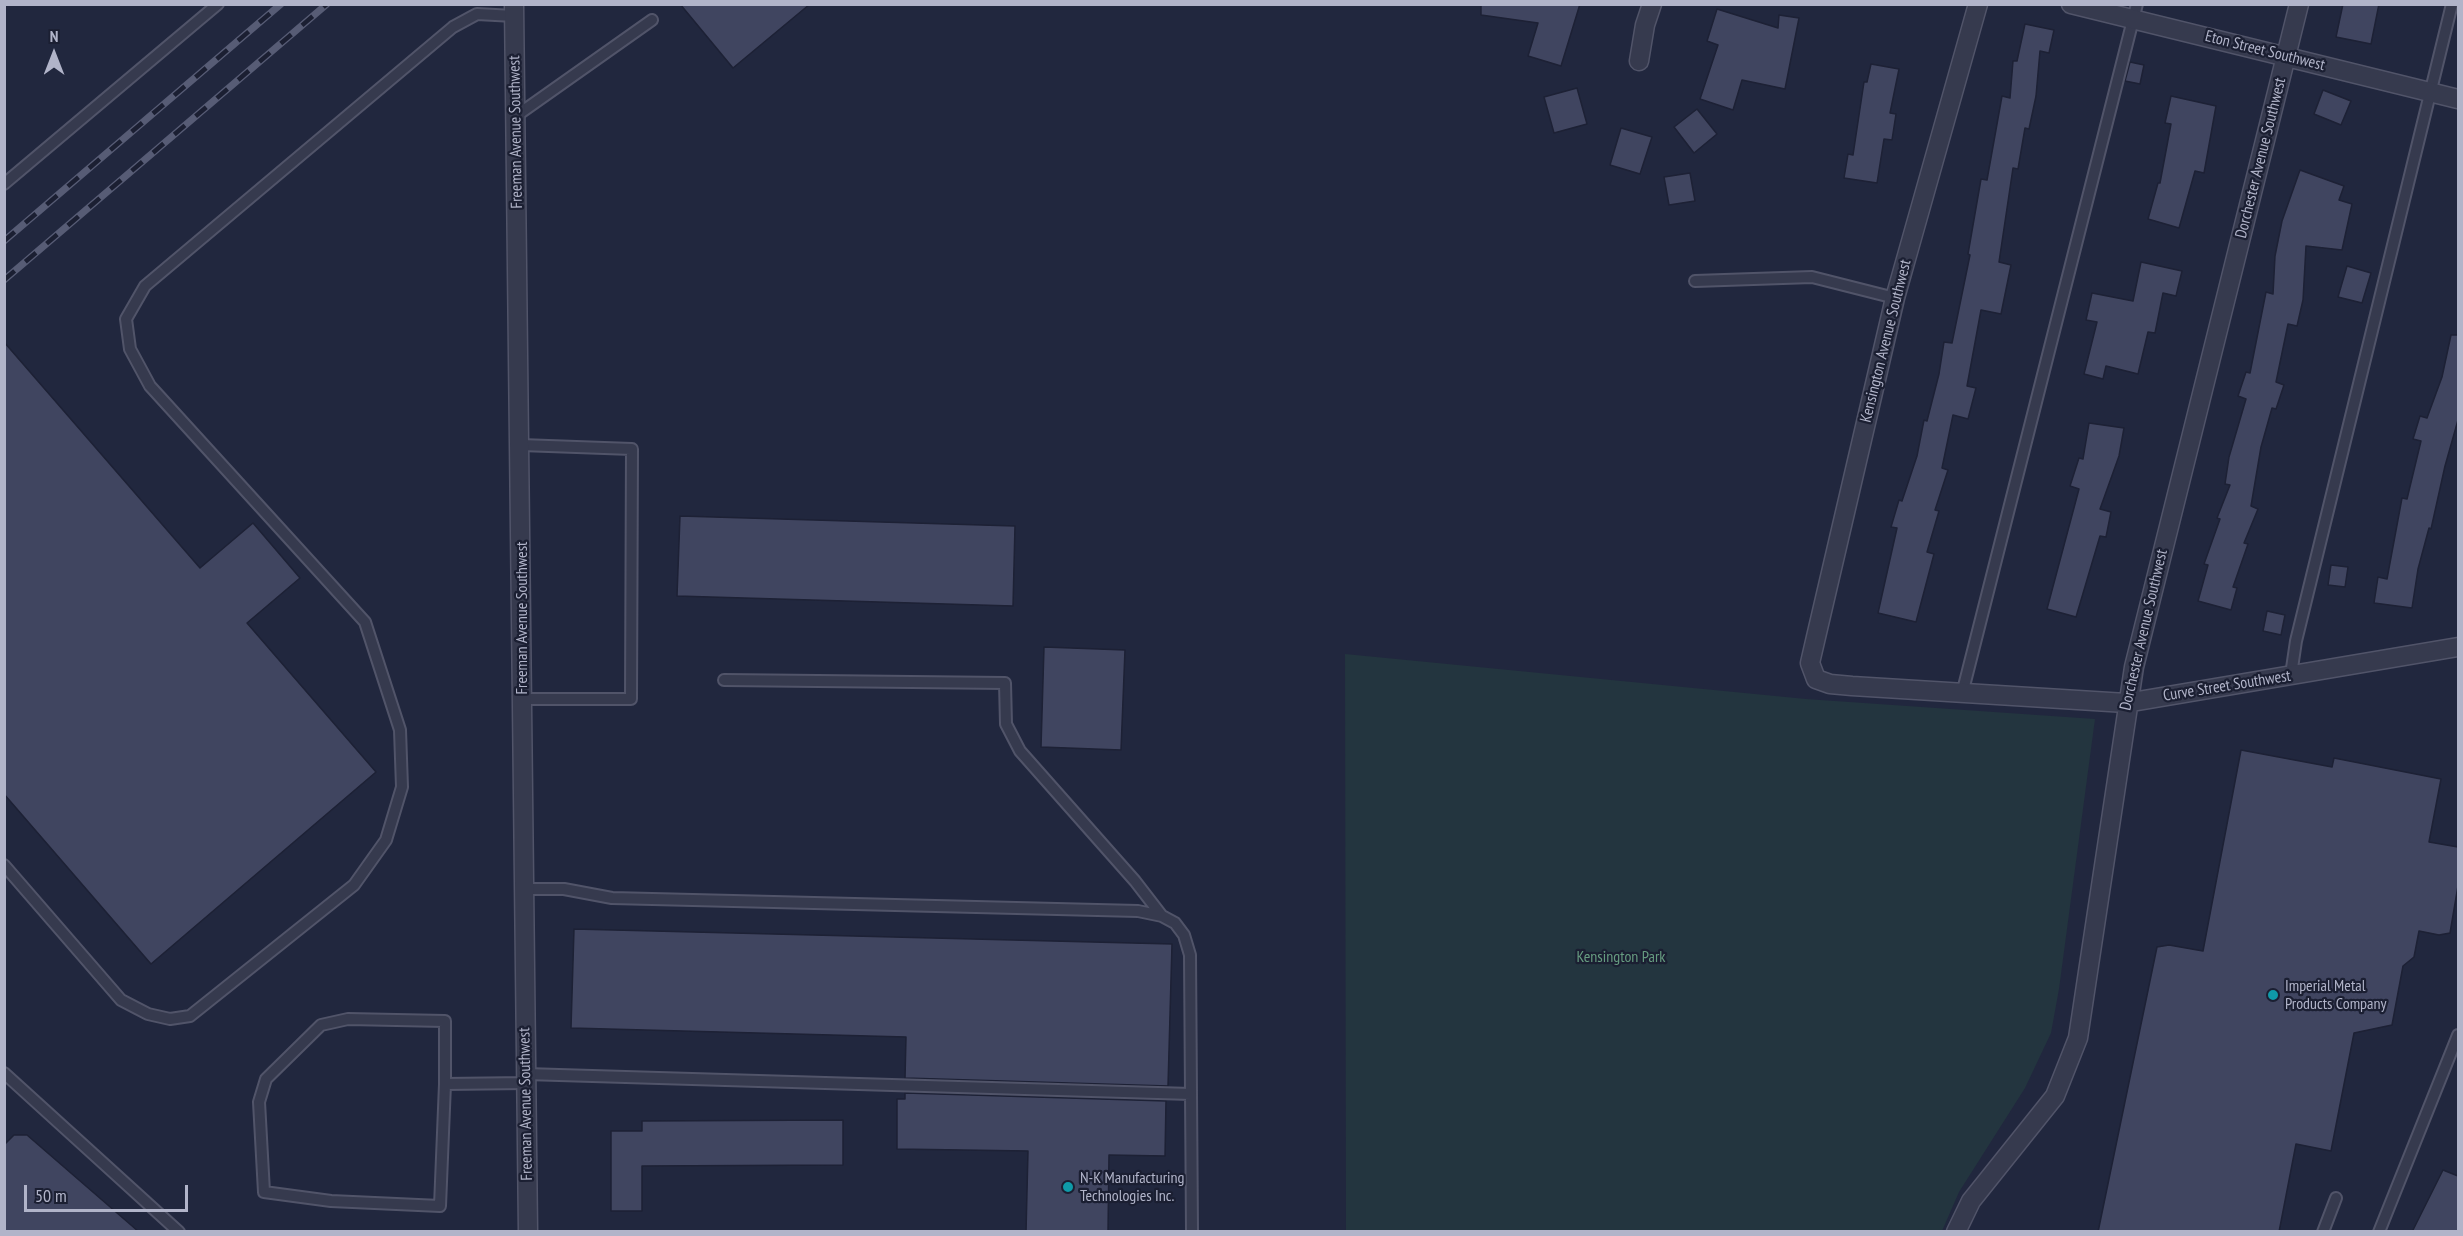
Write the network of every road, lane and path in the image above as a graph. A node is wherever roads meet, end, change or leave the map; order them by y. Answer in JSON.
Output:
{"nodes":[{"id":1,"x":218,"y":4,"type":"edge"},
{"id":2,"x":1652,"y":4,"type":"edge"},
{"id":3,"x":1978,"y":4,"type":"edge"},
{"id":4,"x":2071,"y":4,"type":"edge"},
{"id":5,"x":2299,"y":4,"type":"edge"},
{"id":6,"x":2452,"y":4,"type":"edge"},
{"id":7,"x":514,"y":10,"type":"edge"},
{"id":8,"x":2134,"y":12,"type":"edge"},
{"id":9,"x":652,"y":20,"type":"dead end"},
{"id":10,"x":2286,"y":56,"type":"junction"},
{"id":11,"x":1639,"y":61,"type":"dead end"},
{"id":12,"x":2430,"y":92,"type":"junction"},
{"id":13,"x":2458,"y":99,"type":"edge"},
{"id":14,"x":516,"y":117,"type":"junction"},
{"id":15,"x":4,"y":184,"type":"edge"},
{"id":16,"x":1695,"y":281,"type":"dead end"},
{"id":17,"x":1895,"y":298,"type":"junction"},
{"id":18,"x":521,"y":445,"type":"junction"},
{"id":19,"x":2458,"y":629,"type":"edge"},
{"id":20,"x":2456,"y":647,"type":"edge"},
{"id":21,"x":2291,"y":675,"type":"junction"},
{"id":22,"x":1816,"y":679,"type":"joint"},
{"id":23,"x":723,"y":680,"type":"dead end"},
{"id":24,"x":1962,"y":694,"type":"junction"},
{"id":25,"x":522,"y":699,"type":"junction"},
{"id":26,"x":2126,"y":703,"type":"junction"},
{"id":27,"x":4,"y":865,"type":"edge"},
{"id":28,"x":522,"y":889,"type":"junction"},
{"id":29,"x":1162,"y":916,"type":"junction"},
{"id":30,"x":2458,"y":1035,"type":"edge"},
{"id":31,"x":4,"y":1073,"type":"edge"},
{"id":32,"x":526,"y":1078,"type":"junction"},
{"id":33,"x":445,"y":1084,"type":"junction"},
{"id":34,"x":1191,"y":1094,"type":"junction"},
{"id":35,"x":2336,"y":1198,"type":"dead end"},
{"id":36,"x":179,"y":1232,"type":"edge"},
{"id":37,"x":528,"y":1232,"type":"edge"},
{"id":38,"x":1192,"y":1232,"type":"edge"},
{"id":39,"x":1956,"y":1232,"type":"edge"},
{"id":40,"x":2323,"y":1232,"type":"edge"},
{"id":41,"x":2379,"y":1232,"type":"edge"}],
"edges":[{"from":1,"to":15,"type":"lane"},
{"from":2,"to":11,"type":"street"},
{"from":3,"to":17,"type":"street","name":"Kensington Avenue Southwest"},
{"from":4,"to":8,"type":"street","name":"Eton Street Southwest"},
{"from":5,"to":10,"type":"street","name":"Dorchester Avenue Southwest"},
{"from":6,"to":12,"type":"lane"},
{"from":7,"to":14,"type":"street","name":"Freeman Avenue Southwest"},
{"from":7,"to":27,"type":"lane"},
{"from":8,"to":10,"type":"street","name":"Eton Street Southwest"},
{"from":8,"to":24,"type":"lane"},
{"from":9,"to":14,"type":"lane"},
{"from":10,"to":12,"type":"street","name":"Eton Street Southwest"},
{"from":10,"to":26,"type":"street","name":"Dorchester Avenue Southwest"},
{"from":12,"to":13,"type":"street","name":"Eton Street Southwest"},
{"from":12,"to":21,"type":"lane"},
{"from":14,"to":18,"type":"street","name":"Freeman Avenue Southwest"},
{"from":16,"to":17,"type":"lane"},
{"from":17,"to":22,"type":"street","name":"Kensington Avenue Southwest"},
{"from":18,"to":25,"type":"street","name":"Freeman Avenue Southwest"},
{"from":18,"to":25,"type":"lane"},
{"from":19,"to":20,"type":"street"},
{"from":20,"to":21,"type":"street","name":"Curve Street Southwest"},
{"from":21,"to":26,"type":"street","name":"Curve Street Southwest"},
{"from":22,"to":24,"type":"street","name":"Curve Street Southwest"},
{"from":23,"to":29,"type":"lane"},
{"from":24,"to":26,"type":"street","name":"Curve Street Southwest"},
{"from":25,"to":28,"type":"street","name":"Freeman Avenue Southwest"},
{"from":26,"to":39,"type":"street","name":"Dorchester Avenue Southwest"},
{"from":28,"to":29,"type":"lane"},
{"from":28,"to":32,"type":"street","name":"Freeman Avenue Southwest"},
{"from":29,"to":34,"type":"lane"},
{"from":30,"to":41,"type":"lane"},
{"from":31,"to":36,"type":"lane"},
{"from":32,"to":33,"type":"lane"},
{"from":32,"to":34,"type":"lane"},
{"from":32,"to":37,"type":"street","name":"Freeman Avenue Southwest"},
{"from":33,"to":33,"type":"lane"},
{"from":34,"to":38,"type":"lane"},
{"from":35,"to":40,"type":"lane"}]}
